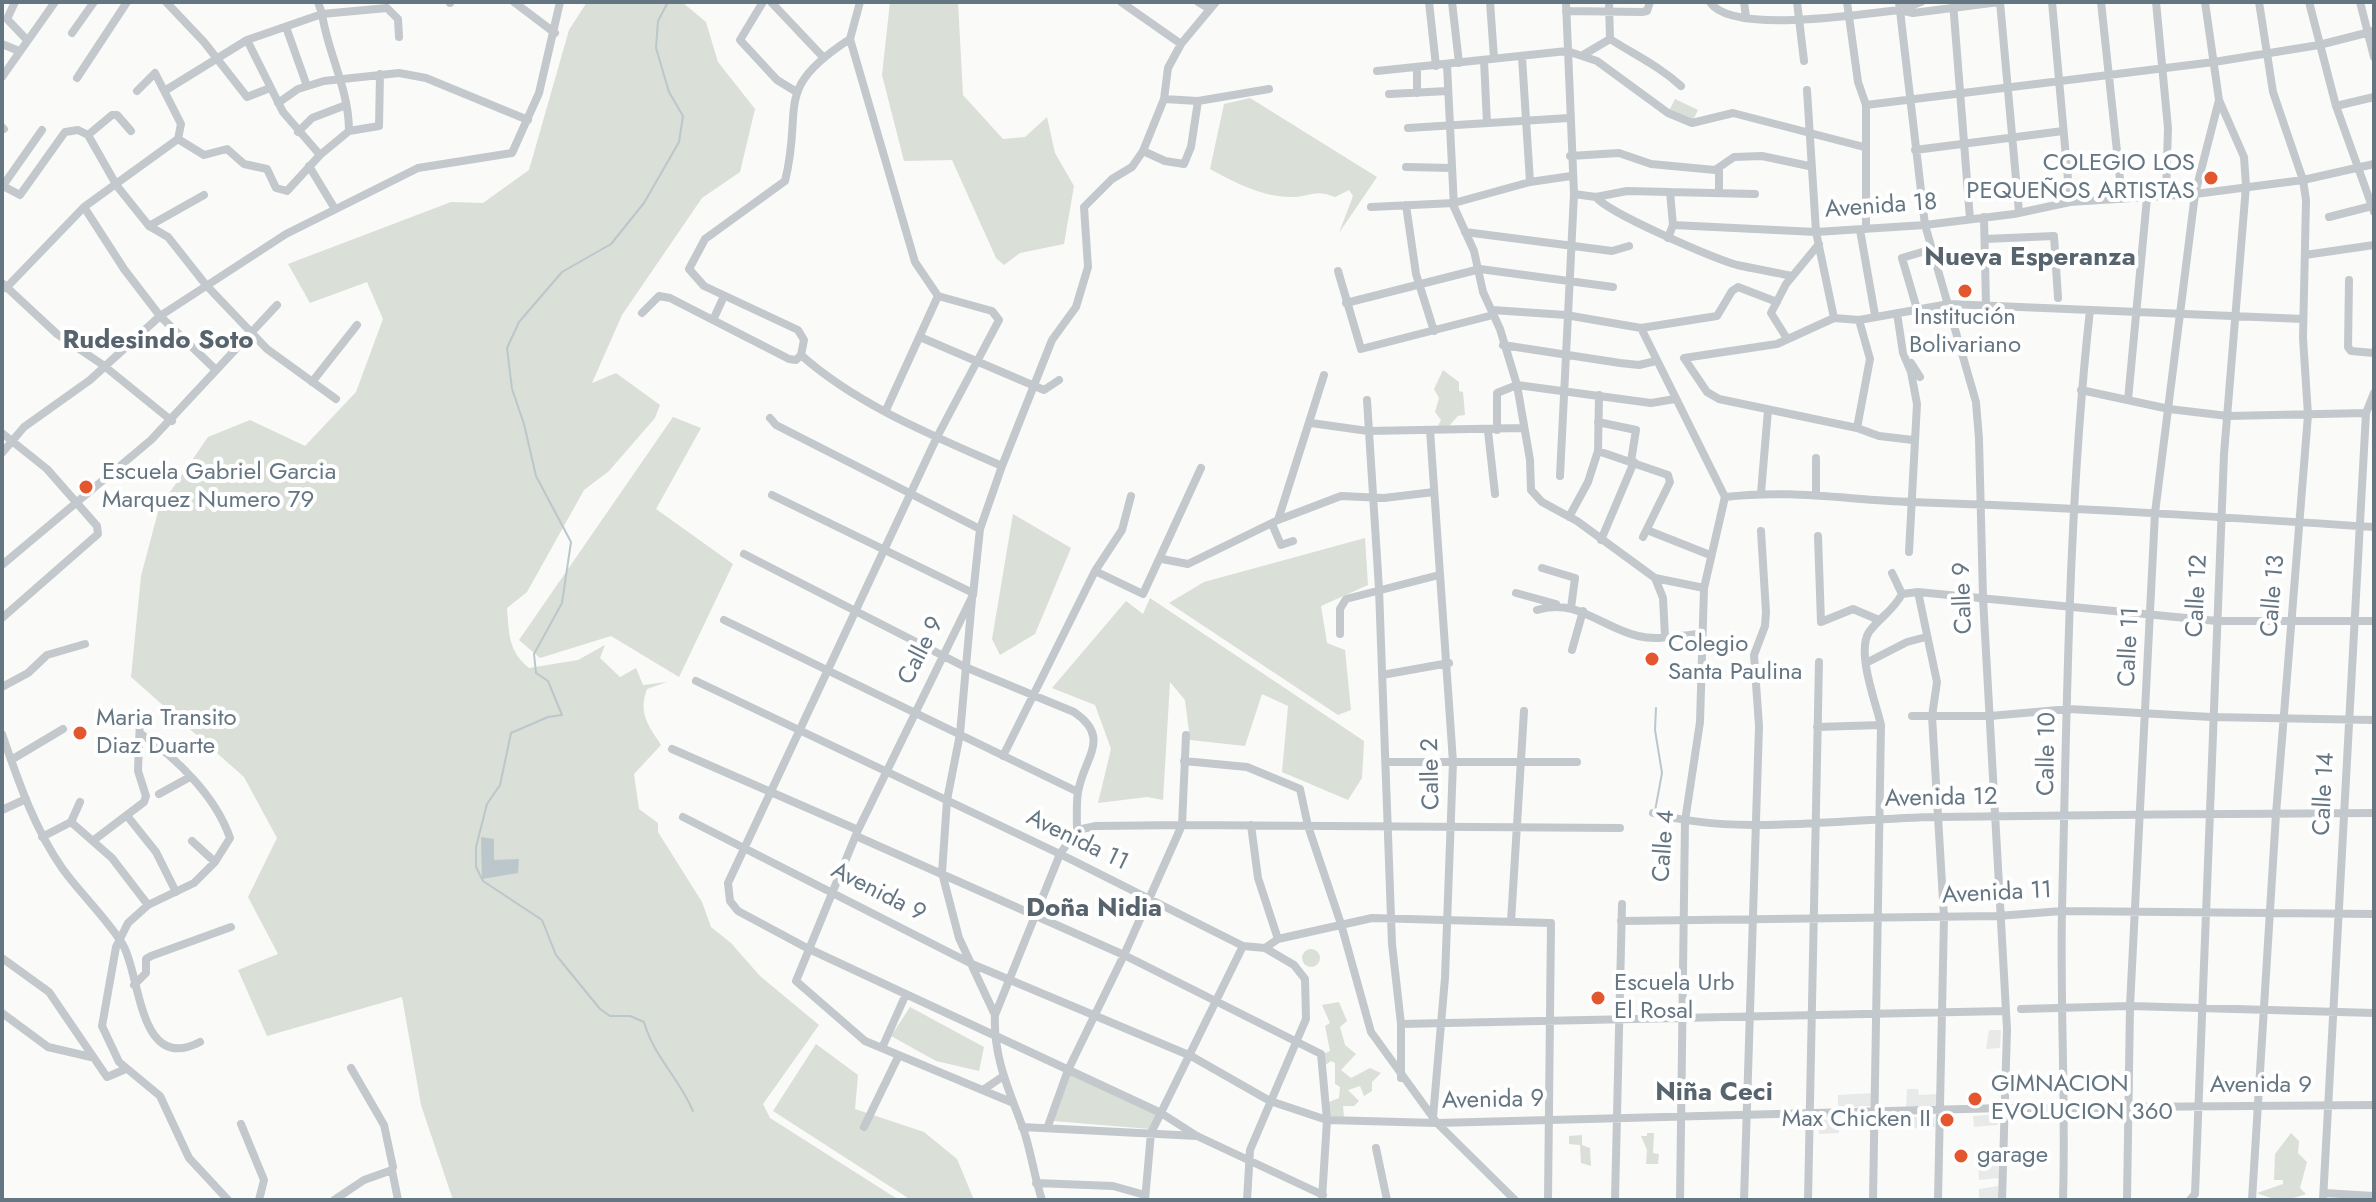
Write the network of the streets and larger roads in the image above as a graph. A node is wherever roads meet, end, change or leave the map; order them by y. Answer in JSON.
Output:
{"nodes":[{"id":1,"x":15,"y":2,"type":"edge"},
{"id":2,"x":55,"y":2,"type":"edge"},
{"id":3,"x":94,"y":2,"type":"edge"},
{"id":4,"x":127,"y":2,"type":"edge"},
{"id":5,"x":166,"y":2,"type":"edge"},
{"id":6,"x":318,"y":2,"type":"edge"},
{"id":7,"x":514,"y":2,"type":"edge"},
{"id":8,"x":560,"y":2,"type":"edge"},
{"id":9,"x":763,"y":2,"type":"edge"},
{"id":10,"x":771,"y":2,"type":"edge"},
{"id":11,"x":860,"y":2,"type":"edge"},
{"id":12,"x":1121,"y":2,"type":"edge"},
{"id":13,"x":1198,"y":2,"type":"edge"},
{"id":14,"x":1429,"y":2,"type":"edge"},
{"id":15,"x":1452,"y":2,"type":"edge"},
{"id":16,"x":1490,"y":2,"type":"edge"},
{"id":17,"x":1650,"y":2,"type":"edge"},
{"id":18,"x":1710,"y":2,"type":"edge"},
{"id":19,"x":1744,"y":2,"type":"edge"},
{"id":20,"x":1797,"y":2,"type":"edge"},
{"id":21,"x":1847,"y":2,"type":"edge"},
{"id":22,"x":1921,"y":2,"type":"edge"},
{"id":23,"x":2000,"y":2,"type":"edge"},
{"id":24,"x":2052,"y":2,"type":"edge"},
{"id":25,"x":2101,"y":2,"type":"edge"},
{"id":26,"x":2156,"y":2,"type":"edge"},
{"id":27,"x":2205,"y":2,"type":"edge"},
{"id":28,"x":2259,"y":2,"type":"edge"},
{"id":29,"x":2309,"y":2,"type":"edge"},
{"id":30,"x":2360,"y":2,"type":"edge"},
{"id":31,"x":1954,"y":5,"type":"edge"},
{"id":32,"x":1213,"y":6,"type":"edge"},
{"id":33,"x":1900,"y":6,"type":"edge"},
{"id":34,"x":1566,"y":7,"type":"edge"},
{"id":35,"x":1609,"y":7,"type":"edge"},
{"id":36,"x":322,"y":14,"type":"junction"},
{"id":37,"x":1849,"y":15,"type":"junction"},
{"id":38,"x":1746,"y":17,"type":"junction"},
{"id":39,"x":1799,"y":21,"type":"junction"},
{"id":40,"x":286,"y":27,"type":"junction"},
{"id":41,"x":2371,"y":32,"type":"edge"},
{"id":42,"x":72,"y":33,"type":"dead end"},
{"id":43,"x":555,"y":33,"type":"junction"},
{"id":44,"x":399,"y":37,"type":"dead end"},
{"id":45,"x":850,"y":39,"type":"junction"},
{"id":46,"x":1610,"y":39,"type":"junction"},
{"id":47,"x":27,"y":40,"type":"junction"},
{"id":48,"x":247,"y":40,"type":"junction"},
{"id":49,"x":2,"y":44,"type":"edge"},
{"id":50,"x":1181,"y":44,"type":"junction"},
{"id":51,"x":2319,"y":45,"type":"junction"},
{"id":52,"x":19,"y":51,"type":"junction"},
{"id":53,"x":1567,"y":51,"type":"junction"},
{"id":54,"x":2265,"y":54,"type":"junction"},
{"id":55,"x":1583,"y":55,"type":"junction"},
{"id":56,"x":823,"y":57,"type":"junction"},
{"id":57,"x":1522,"y":57,"type":"junction"},
{"id":58,"x":2374,"y":57,"type":"edge"},
{"id":59,"x":217,"y":58,"type":"junction"},
{"id":60,"x":1494,"y":58,"type":"junction"},
{"id":61,"x":1484,"y":60,"type":"junction"},
{"id":62,"x":1804,"y":61,"type":"dead end"},
{"id":63,"x":2214,"y":62,"type":"junction"},
{"id":64,"x":1459,"y":63,"type":"junction"},
{"id":65,"x":1447,"y":65,"type":"junction"},
{"id":66,"x":1436,"y":66,"type":"junction"},
{"id":67,"x":2163,"y":66,"type":"junction"},
{"id":68,"x":1417,"y":67,"type":"junction"},
{"id":69,"x":1377,"y":71,"type":"dead end"},
{"id":70,"x":380,"y":74,"type":"junction"},
{"id":71,"x":2110,"y":74,"type":"junction"},
{"id":72,"x":2,"y":77,"type":"edge"},
{"id":73,"x":341,"y":77,"type":"junction"},
{"id":74,"x":77,"y":78,"type":"dead end"},
{"id":75,"x":2059,"y":81,"type":"junction"},
{"id":76,"x":307,"y":86,"type":"junction"},
{"id":77,"x":1681,"y":86,"type":"dead end"},
{"id":78,"x":2008,"y":87,"type":"junction"},
{"id":79,"x":270,"y":88,"type":"junction"},
{"id":80,"x":1269,"y":89,"type":"dead end"},
{"id":81,"x":166,"y":90,"type":"junction"},
{"id":82,"x":1807,"y":90,"type":"dead end"},
{"id":83,"x":1960,"y":90,"type":"junction"},
{"id":84,"x":137,"y":91,"type":"dead end"},
{"id":85,"x":795,"y":91,"type":"junction"},
{"id":86,"x":1448,"y":91,"type":"junction"},
{"id":87,"x":1417,"y":93,"type":"junction"},
{"id":88,"x":1389,"y":94,"type":"dead end"},
{"id":89,"x":1910,"y":97,"type":"junction"},
{"id":90,"x":2374,"y":97,"type":"edge"},
{"id":91,"x":1164,"y":99,"type":"junction"},
{"id":92,"x":2219,"y":100,"type":"junction"},
{"id":93,"x":1198,"y":101,"type":"junction"},
{"id":94,"x":278,"y":103,"type":"junction"},
{"id":95,"x":346,"y":105,"type":"junction"},
{"id":96,"x":1866,"y":105,"type":"junction"},
{"id":97,"x":2336,"y":106,"type":"junction"},
{"id":98,"x":1569,"y":118,"type":"junction"},
{"id":99,"x":1526,"y":119,"type":"junction"},
{"id":100,"x":528,"y":120,"type":"junction"},
{"id":101,"x":1487,"y":123,"type":"junction"},
{"id":102,"x":1450,"y":127,"type":"junction"},
{"id":103,"x":1408,"y":128,"type":"dead end"},
{"id":104,"x":42,"y":130,"type":"dead end"},
{"id":105,"x":131,"y":131,"type":"dead end"},
{"id":106,"x":349,"y":131,"type":"junction"},
{"id":107,"x":2063,"y":131,"type":"junction"},
{"id":108,"x":298,"y":132,"type":"junction"},
{"id":109,"x":1808,"y":133,"type":"junction"},
{"id":110,"x":88,"y":135,"type":"junction"},
{"id":111,"x":2013,"y":138,"type":"junction"},
{"id":112,"x":178,"y":139,"type":"junction"},
{"id":113,"x":1964,"y":144,"type":"junction"},
{"id":114,"x":1864,"y":147,"type":"junction"},
{"id":115,"x":1915,"y":150,"type":"junction"},
{"id":116,"x":1143,"y":151,"type":"junction"},
{"id":117,"x":320,"y":155,"type":"junction"},
{"id":118,"x":1570,"y":156,"type":"junction"},
{"id":119,"x":2374,"y":164,"type":"edge"},
{"id":120,"x":309,"y":166,"type":"junction"},
{"id":121,"x":1809,"y":166,"type":"junction"},
{"id":122,"x":1406,"y":167,"type":"dead end"},
{"id":123,"x":1452,"y":168,"type":"junction"},
{"id":124,"x":1719,"y":168,"type":"junction"},
{"id":125,"x":2358,"y":169,"type":"junction"},
{"id":126,"x":1571,"y":176,"type":"junction"},
{"id":127,"x":2303,"y":180,"type":"junction"},
{"id":128,"x":1530,"y":182,"type":"junction"},
{"id":129,"x":3,"y":186,"type":"edge"},
{"id":130,"x":117,"y":186,"type":"junction"},
{"id":131,"x":2246,"y":186,"type":"junction"},
{"id":132,"x":1670,"y":192,"type":"junction"},
{"id":133,"x":1719,"y":193,"type":"junction"},
{"id":134,"x":1574,"y":194,"type":"junction"},
{"id":135,"x":1755,"y":194,"type":"dead end"},
{"id":136,"x":2195,"y":194,"type":"junction"},
{"id":137,"x":204,"y":195,"type":"dead end"},
{"id":138,"x":2166,"y":195,"type":"junction"},
{"id":139,"x":1596,"y":197,"type":"junction"},
{"id":140,"x":2122,"y":198,"type":"junction"},
{"id":141,"x":2147,"y":198,"type":"junction"},
{"id":142,"x":2070,"y":202,"type":"junction"},
{"id":143,"x":1454,"y":203,"type":"junction"},
{"id":144,"x":1406,"y":205,"type":"junction"},
{"id":145,"x":84,"y":207,"type":"junction"},
{"id":146,"x":1371,"y":207,"type":"dead end"},
{"id":147,"x":335,"y":209,"type":"junction"},
{"id":148,"x":2373,"y":209,"type":"edge"},
{"id":149,"x":2019,"y":212,"type":"junction"},
{"id":150,"x":1984,"y":217,"type":"junction"},
{"id":151,"x":2329,"y":217,"type":"dead end"},
{"id":152,"x":1970,"y":219,"type":"junction"},
{"id":153,"x":1673,"y":225,"type":"junction"},
{"id":154,"x":1925,"y":225,"type":"junction"},
{"id":155,"x":149,"y":226,"type":"junction"},
{"id":156,"x":1863,"y":230,"type":"junction"},
{"id":157,"x":1465,"y":232,"type":"junction"},
{"id":158,"x":1816,"y":232,"type":"junction"},
{"id":159,"x":1668,"y":238,"type":"junction"},
{"id":160,"x":1985,"y":239,"type":"junction"},
{"id":161,"x":1572,"y":244,"type":"junction"},
{"id":162,"x":1819,"y":244,"type":"junction"},
{"id":163,"x":2374,"y":245,"type":"edge"},
{"id":164,"x":1629,"y":246,"type":"dead end"},
{"id":165,"x":1932,"y":249,"type":"junction"},
{"id":166,"x":2305,"y":255,"type":"junction"},
{"id":167,"x":1480,"y":269,"type":"junction"},
{"id":168,"x":1338,"y":271,"type":"dead end"},
{"id":169,"x":1792,"y":276,"type":"junction"},
{"id":170,"x":2349,"y":280,"type":"dead end"},
{"id":171,"x":1568,"y":281,"type":"junction"},
{"id":172,"x":1420,"y":284,"type":"junction"},
{"id":173,"x":206,"y":285,"type":"junction"},
{"id":174,"x":4,"y":286,"type":"edge"},
{"id":175,"x":1613,"y":287,"type":"dead end"},
{"id":176,"x":724,"y":296,"type":"junction"},
{"id":177,"x":938,"y":296,"type":"junction"},
{"id":178,"x":2058,"y":298,"type":"dead end"},
{"id":179,"x":1777,"y":302,"type":"junction"},
{"id":180,"x":1346,"y":303,"type":"junction"},
{"id":181,"x":1949,"y":304,"type":"junction"},
{"id":182,"x":277,"y":305,"type":"dead end"},
{"id":183,"x":1986,"y":305,"type":"junction"},
{"id":184,"x":1917,"y":309,"type":"junction"},
{"id":185,"x":2090,"y":310,"type":"junction"},
{"id":186,"x":2137,"y":312,"type":"junction"},
{"id":187,"x":642,"y":313,"type":"dead end"},
{"id":188,"x":1493,"y":313,"type":"junction"},
{"id":189,"x":1897,"y":313,"type":"junction"},
{"id":190,"x":2183,"y":314,"type":"junction"},
{"id":191,"x":1566,"y":315,"type":"junction"},
{"id":192,"x":1875,"y":315,"type":"junction"},
{"id":193,"x":160,"y":316,"type":"junction"},
{"id":194,"x":2237,"y":316,"type":"junction"},
{"id":195,"x":714,"y":318,"type":"junction"},
{"id":196,"x":1834,"y":318,"type":"junction"},
{"id":197,"x":2303,"y":319,"type":"junction"},
{"id":198,"x":1859,"y":320,"type":"junction"},
{"id":199,"x":357,"y":325,"type":"dead end"},
{"id":200,"x":1641,"y":328,"type":"junction"},
{"id":201,"x":1434,"y":331,"type":"junction"},
{"id":202,"x":252,"y":333,"type":"junction"},
{"id":203,"x":920,"y":337,"type":"junction"},
{"id":204,"x":1786,"y":337,"type":"junction"},
{"id":205,"x":1503,"y":345,"type":"junction"},
{"id":206,"x":1565,"y":352,"type":"junction"},
{"id":207,"x":1903,"y":353,"type":"junction"},
{"id":208,"x":2374,"y":353,"type":"edge"},
{"id":209,"x":801,"y":355,"type":"junction"},
{"id":210,"x":978,"y":361,"type":"junction"},
{"id":211,"x":1656,"y":361,"type":"junction"},
{"id":212,"x":103,"y":365,"type":"junction"},
{"id":213,"x":216,"y":370,"type":"junction"},
{"id":214,"x":1324,"y":375,"type":"dead end"},
{"id":215,"x":1920,"y":377,"type":"dead end"},
{"id":216,"x":1059,"y":380,"type":"dead end"},
{"id":217,"x":312,"y":382,"type":"junction"},
{"id":218,"x":1517,"y":385,"type":"junction"},
{"id":219,"x":1032,"y":386,"type":"junction"},
{"id":220,"x":1563,"y":389,"type":"junction"},
{"id":221,"x":2081,"y":390,"type":"junction"},
{"id":222,"x":2374,"y":393,"type":"edge"},
{"id":223,"x":1599,"y":395,"type":"junction"},
{"id":224,"x":336,"y":399,"type":"dead end"},
{"id":225,"x":1675,"y":399,"type":"junction"},
{"id":226,"x":1367,"y":400,"type":"dead end"},
{"id":227,"x":2128,"y":400,"type":"junction"},
{"id":228,"x":2169,"y":409,"type":"junction"},
{"id":229,"x":886,"y":410,"type":"junction"},
{"id":230,"x":1768,"y":410,"type":"junction"},
{"id":231,"x":2366,"y":413,"type":"junction"},
{"id":232,"x":2308,"y":415,"type":"junction"},
{"id":233,"x":2228,"y":416,"type":"junction"},
{"id":234,"x":770,"y":418,"type":"dead end"},
{"id":235,"x":172,"y":421,"type":"junction"},
{"id":236,"x":1598,"y":422,"type":"junction"},
{"id":237,"x":1311,"y":423,"type":"junction"},
{"id":238,"x":1522,"y":428,"type":"junction"},
{"id":239,"x":1857,"y":428,"type":"junction"},
{"id":240,"x":1430,"y":430,"type":"junction"},
{"id":241,"x":1368,"y":431,"type":"junction"},
{"id":242,"x":1493,"y":431,"type":"junction"},
{"id":243,"x":2,"y":433,"type":"edge"},
{"id":244,"x":937,"y":437,"type":"junction"},
{"id":245,"x":13,"y":440,"type":"junction"},
{"id":246,"x":1913,"y":440,"type":"junction"},
{"id":247,"x":1598,"y":451,"type":"junction"},
{"id":248,"x":2,"y":453,"type":"edge"},
{"id":249,"x":1816,"y":458,"type":"dead end"},
{"id":250,"x":1632,"y":462,"type":"junction"},
{"id":251,"x":1002,"y":466,"type":"junction"},
{"id":252,"x":1201,"y":468,"type":"dead end"},
{"id":253,"x":1560,"y":476,"type":"dead end"},
{"id":254,"x":913,"y":492,"type":"junction"},
{"id":255,"x":1434,"y":492,"type":"junction"},
{"id":256,"x":1761,"y":493,"type":"junction"},
{"id":257,"x":1816,"y":493,"type":"junction"},
{"id":258,"x":1495,"y":494,"type":"dead end"},
{"id":259,"x":772,"y":495,"type":"dead end"},
{"id":260,"x":1131,"y":496,"type":"dead end"},
{"id":261,"x":1371,"y":497,"type":"junction"},
{"id":262,"x":1725,"y":497,"type":"junction"},
{"id":263,"x":78,"y":502,"type":"junction"},
{"id":264,"x":1911,"y":502,"type":"junction"},
{"id":265,"x":1982,"y":502,"type":"junction"},
{"id":266,"x":2072,"y":508,"type":"junction"},
{"id":267,"x":2155,"y":513,"type":"junction"},
{"id":268,"x":1569,"y":517,"type":"junction"},
{"id":269,"x":2221,"y":517,"type":"junction"},
{"id":270,"x":1275,"y":522,"type":"junction"},
{"id":271,"x":2300,"y":523,"type":"junction"},
{"id":272,"x":2361,"y":526,"type":"junction"},
{"id":273,"x":2374,"y":527,"type":"edge"},
{"id":274,"x":980,"y":529,"type":"junction"},
{"id":275,"x":1761,"y":531,"type":"dead end"},
{"id":276,"x":1818,"y":536,"type":"dead end"},
{"id":277,"x":1601,"y":540,"type":"junction"},
{"id":278,"x":1293,"y":541,"type":"dead end"},
{"id":279,"x":886,"y":551,"type":"junction"},
{"id":280,"x":1909,"y":552,"type":"dead end"},
{"id":281,"x":744,"y":554,"type":"dead end"},
{"id":282,"x":1710,"y":555,"type":"junction"},
{"id":283,"x":1162,"y":559,"type":"junction"},
{"id":284,"x":2,"y":565,"type":"edge"},
{"id":285,"x":1542,"y":568,"type":"dead end"},
{"id":286,"x":1095,"y":571,"type":"junction"},
{"id":287,"x":1892,"y":573,"type":"dead end"},
{"id":288,"x":1439,"y":575,"type":"junction"},
{"id":289,"x":1655,"y":578,"type":"junction"},
{"id":290,"x":1704,"y":588,"type":"junction"},
{"id":291,"x":1379,"y":589,"type":"junction"},
{"id":292,"x":1918,"y":592,"type":"junction"},
{"id":293,"x":1516,"y":593,"type":"dead end"},
{"id":294,"x":973,"y":594,"type":"junction"},
{"id":295,"x":1902,"y":594,"type":"junction"},
{"id":296,"x":1983,"y":598,"type":"junction"},
{"id":297,"x":2071,"y":606,"type":"junction"},
{"id":298,"x":1568,"y":607,"type":"junction"},
{"id":299,"x":1537,"y":610,"type":"dead end"},
{"id":300,"x":855,"y":611,"type":"junction"},
{"id":301,"x":1583,"y":611,"type":"junction"},
{"id":302,"x":2152,"y":615,"type":"junction"},
{"id":303,"x":2,"y":618,"type":"edge"},
{"id":304,"x":724,"y":620,"type":"dead end"},
{"id":305,"x":1879,"y":620,"type":"junction"},
{"id":306,"x":2217,"y":621,"type":"junction"},
{"id":307,"x":2292,"y":621,"type":"junction"},
{"id":308,"x":2354,"y":621,"type":"junction"},
{"id":309,"x":2374,"y":621,"type":"edge"},
{"id":310,"x":1340,"y":634,"type":"dead end"},
{"id":311,"x":1701,"y":634,"type":"junction"},
{"id":312,"x":1665,"y":637,"type":"junction"},
{"id":313,"x":1926,"y":637,"type":"junction"},
{"id":314,"x":85,"y":644,"type":"dead end"},
{"id":315,"x":1572,"y":650,"type":"dead end"},
{"id":316,"x":942,"y":655,"type":"junction"},
{"id":317,"x":1819,"y":662,"type":"dead end"},
{"id":318,"x":1449,"y":663,"type":"junction"},
{"id":319,"x":1866,"y":663,"type":"junction"},
{"id":320,"x":965,"y":667,"type":"junction"},
{"id":321,"x":828,"y":670,"type":"junction"},
{"id":322,"x":1382,"y":675,"type":"junction"},
{"id":323,"x":696,"y":681,"type":"dead end"},
{"id":324,"x":2,"y":687,"type":"edge"},
{"id":325,"x":1032,"y":694,"type":"junction"},
{"id":326,"x":2069,"y":709,"type":"junction"},
{"id":327,"x":1524,"y":711,"type":"dead end"},
{"id":328,"x":2147,"y":711,"type":"junction"},
{"id":329,"x":913,"y":712,"type":"junction"},
{"id":330,"x":1912,"y":716,"type":"dead end"},
{"id":331,"x":1932,"y":716,"type":"junction"},
{"id":332,"x":1990,"y":716,"type":"junction"},
{"id":333,"x":2211,"y":717,"type":"junction"},
{"id":334,"x":2283,"y":717,"type":"junction"},
{"id":335,"x":140,"y":719,"type":"dead end"},
{"id":336,"x":2349,"y":720,"type":"junction"},
{"id":337,"x":2374,"y":720,"type":"edge"},
{"id":338,"x":1881,"y":725,"type":"junction"},
{"id":339,"x":1817,"y":727,"type":"junction"},
{"id":340,"x":63,"y":729,"type":"dead end"},
{"id":341,"x":800,"y":731,"type":"junction"},
{"id":342,"x":2,"y":734,"type":"edge"},
{"id":343,"x":141,"y":734,"type":"junction"},
{"id":344,"x":960,"y":734,"type":"junction"},
{"id":345,"x":1186,"y":735,"type":"dead end"},
{"id":346,"x":672,"y":749,"type":"dead end"},
{"id":347,"x":1003,"y":756,"type":"junction"},
{"id":348,"x":11,"y":760,"type":"junction"},
{"id":349,"x":1184,"y":761,"type":"junction"},
{"id":350,"x":1522,"y":761,"type":"junction"},
{"id":351,"x":1386,"y":762,"type":"junction"},
{"id":352,"x":1453,"y":762,"type":"junction"},
{"id":353,"x":1577,"y":762,"type":"dead end"},
{"id":354,"x":886,"y":771,"type":"junction"},
{"id":355,"x":190,"y":777,"type":"junction"},
{"id":356,"x":769,"y":792,"type":"junction"},
{"id":357,"x":1078,"y":792,"type":"junction"},
{"id":358,"x":159,"y":794,"type":"dead end"},
{"id":359,"x":26,"y":799,"type":"junction"},
{"id":360,"x":947,"y":800,"type":"junction"},
{"id":361,"x":80,"y":802,"type":"dead end"},
{"id":362,"x":2,"y":810,"type":"edge"},
{"id":363,"x":1653,"y":813,"type":"dead end"},
{"id":364,"x":2344,"y":813,"type":"junction"},
{"id":365,"x":2374,"y":813,"type":"edge"},
{"id":366,"x":2276,"y":814,"type":"junction"},
{"id":367,"x":2211,"y":816,"type":"junction"},
{"id":368,"x":128,"y":817,"type":"junction"},
{"id":369,"x":683,"y":817,"type":"dead end"},
{"id":370,"x":1937,"y":817,"type":"junction"},
{"id":371,"x":2067,"y":817,"type":"junction"},
{"id":372,"x":2141,"y":817,"type":"junction"},
{"id":373,"x":1997,"y":819,"type":"junction"},
{"id":374,"x":1879,"y":820,"type":"junction"},
{"id":375,"x":1685,"y":821,"type":"junction"},
{"id":376,"x":1815,"y":821,"type":"junction"},
{"id":377,"x":71,"y":822,"type":"junction"},
{"id":378,"x":1753,"y":823,"type":"junction"},
{"id":379,"x":1182,"y":825,"type":"junction"},
{"id":380,"x":1251,"y":825,"type":"junction"},
{"id":381,"x":1388,"y":825,"type":"junction"},
{"id":382,"x":1308,"y":826,"type":"junction"},
{"id":383,"x":1453,"y":826,"type":"junction"},
{"id":384,"x":1620,"y":828,"type":"dead end"},
{"id":385,"x":1077,"y":830,"type":"junction"},
{"id":386,"x":1518,"y":830,"type":"junction"},
{"id":387,"x":857,"y":833,"type":"junction"},
{"id":388,"x":42,"y":837,"type":"junction"},
{"id":389,"x":94,"y":840,"type":"junction"},
{"id":390,"x":192,"y":841,"type":"dead end"},
{"id":391,"x":745,"y":849,"type":"junction"},
{"id":392,"x":1060,"y":854,"type":"junction"},
{"id":393,"x":215,"y":862,"type":"junction"},
{"id":394,"x":942,"y":873,"type":"junction"},
{"id":395,"x":832,"y":891,"type":"junction"},
{"id":396,"x":176,"y":892,"type":"junction"},
{"id":397,"x":1150,"y":899,"type":"junction"},
{"id":398,"x":1622,"y":904,"type":"dead end"},
{"id":399,"x":148,"y":905,"type":"junction"},
{"id":400,"x":2062,"y":911,"type":"junction"},
{"id":401,"x":2136,"y":912,"type":"junction"},
{"id":402,"x":1034,"y":914,"type":"junction"},
{"id":403,"x":2337,"y":914,"type":"junction"},
{"id":404,"x":2374,"y":914,"type":"edge"},
{"id":405,"x":2206,"y":915,"type":"junction"},
{"id":406,"x":2272,"y":915,"type":"junction"},
{"id":407,"x":1998,"y":916,"type":"junction"},
{"id":408,"x":1944,"y":917,"type":"junction"},
{"id":409,"x":1811,"y":918,"type":"junction"},
{"id":410,"x":1879,"y":918,"type":"junction"},
{"id":411,"x":1391,"y":919,"type":"junction"},
{"id":412,"x":1750,"y":920,"type":"junction"},
{"id":413,"x":1621,"y":921,"type":"junction"},
{"id":414,"x":1681,"y":921,"type":"junction"},
{"id":415,"x":1448,"y":922,"type":"junction"},
{"id":416,"x":1511,"y":922,"type":"junction"},
{"id":417,"x":1341,"y":924,"type":"junction"},
{"id":418,"x":231,"y":927,"type":"dead end"},
{"id":419,"x":119,"y":939,"type":"junction"},
{"id":420,"x":1278,"y":939,"type":"junction"},
{"id":421,"x":1243,"y":946,"type":"junction"},
{"id":422,"x":807,"y":948,"type":"junction"},
{"id":423,"x":1265,"y":948,"type":"junction"},
{"id":424,"x":1124,"y":955,"type":"junction"},
{"id":425,"x":2,"y":958,"type":"edge"},
{"id":426,"x":972,"y":964,"type":"junction"},
{"id":427,"x":1008,"y":977,"type":"junction"},
{"id":428,"x":134,"y":985,"type":"junction"},
{"id":429,"x":906,"y":994,"type":"junction"},
{"id":430,"x":1217,"y":1001,"type":"junction"},
{"id":431,"x":2130,"y":1006,"type":"junction"},
{"id":432,"x":2201,"y":1007,"type":"junction"},
{"id":433,"x":2021,"y":1009,"type":"dead end"},
{"id":434,"x":2065,"y":1009,"type":"junction"},
{"id":435,"x":2004,"y":1011,"type":"junction"},
{"id":436,"x":2265,"y":1011,"type":"junction"},
{"id":437,"x":1942,"y":1012,"type":"junction"},
{"id":438,"x":2332,"y":1012,"type":"junction"},
{"id":439,"x":2,"y":1013,"type":"edge"},
{"id":440,"x":2374,"y":1013,"type":"edge"},
{"id":441,"x":1096,"y":1014,"type":"junction"},
{"id":442,"x":1878,"y":1014,"type":"junction"},
{"id":443,"x":995,"y":1015,"type":"junction"},
{"id":444,"x":1813,"y":1015,"type":"junction"},
{"id":445,"x":1748,"y":1016,"type":"junction"},
{"id":446,"x":1683,"y":1018,"type":"junction"},
{"id":447,"x":1617,"y":1019,"type":"junction"},
{"id":448,"x":1550,"y":1021,"type":"junction"},
{"id":449,"x":1442,"y":1023,"type":"junction"},
{"id":450,"x":1401,"y":1024,"type":"junction"},
{"id":451,"x":994,"y":1035,"type":"junction"},
{"id":452,"x":200,"y":1042,"type":"dead end"},
{"id":453,"x":1297,"y":1042,"type":"junction"},
{"id":454,"x":882,"y":1048,"type":"junction"},
{"id":455,"x":899,"y":1055,"type":"junction"},
{"id":456,"x":1191,"y":1056,"type":"junction"},
{"id":457,"x":91,"y":1057,"type":"junction"},
{"id":458,"x":351,"y":1068,"type":"dead end"},
{"id":459,"x":126,"y":1069,"type":"junction"},
{"id":460,"x":1068,"y":1070,"type":"junction"},
{"id":461,"x":1002,"y":1077,"type":"junction"},
{"id":462,"x":1401,"y":1078,"type":"junction"},
{"id":463,"x":983,"y":1090,"type":"junction"},
{"id":464,"x":1270,"y":1101,"type":"junction"},
{"id":465,"x":1011,"y":1102,"type":"junction"},
{"id":466,"x":2374,"y":1105,"type":"edge"},
{"id":467,"x":2259,"y":1106,"type":"junction"},
{"id":468,"x":2329,"y":1106,"type":"junction"},
{"id":469,"x":2066,"y":1107,"type":"junction"},
{"id":470,"x":2131,"y":1107,"type":"junction"},
{"id":471,"x":2197,"y":1107,"type":"junction"},
{"id":472,"x":2003,"y":1108,"type":"junction"},
{"id":473,"x":1940,"y":1109,"type":"junction"},
{"id":474,"x":1876,"y":1111,"type":"junction"},
{"id":475,"x":1161,"y":1113,"type":"junction"},
{"id":476,"x":1811,"y":1113,"type":"junction"},
{"id":477,"x":1746,"y":1115,"type":"junction"},
{"id":478,"x":1681,"y":1116,"type":"junction"},
{"id":479,"x":1616,"y":1118,"type":"junction"},
{"id":480,"x":1327,"y":1120,"type":"junction"},
{"id":481,"x":1435,"y":1120,"type":"junction"},
{"id":482,"x":1548,"y":1120,"type":"junction"},
{"id":483,"x":241,"y":1124,"type":"dead end"},
{"id":484,"x":1048,"y":1126,"type":"junction"},
{"id":485,"x":864,"y":1127,"type":"dead end"},
{"id":486,"x":1022,"y":1127,"type":"junction"},
{"id":487,"x":1151,"y":1133,"type":"junction"},
{"id":488,"x":1197,"y":1136,"type":"junction"},
{"id":489,"x":1376,"y":1148,"type":"dead end"},
{"id":490,"x":1247,"y":1160,"type":"junction"},
{"id":491,"x":392,"y":1169,"type":"junction"},
{"id":492,"x":1036,"y":1183,"type":"junction"},
{"id":493,"x":2374,"y":1196,"type":"edge"},
{"id":494,"x":2324,"y":1197,"type":"edge"},
{"id":495,"x":398,"y":1198,"type":"edge"},
{"id":496,"x":1145,"y":1198,"type":"edge"},
{"id":497,"x":1322,"y":1198,"type":"edge"},
{"id":498,"x":2191,"y":1199,"type":"edge"},
{"id":499,"x":228,"y":1200,"type":"edge"},
{"id":500,"x":259,"y":1200,"type":"edge"},
{"id":501,"x":334,"y":1200,"type":"edge"},
{"id":502,"x":1042,"y":1200,"type":"edge"},
{"id":503,"x":1247,"y":1200,"type":"edge"},
{"id":504,"x":1387,"y":1200,"type":"edge"},
{"id":505,"x":1515,"y":1200,"type":"edge"},
{"id":506,"x":1548,"y":1200,"type":"edge"},
{"id":507,"x":1615,"y":1200,"type":"edge"},
{"id":508,"x":1680,"y":1200,"type":"edge"},
{"id":509,"x":1744,"y":1200,"type":"edge"},
{"id":510,"x":1808,"y":1200,"type":"edge"},
{"id":511,"x":1873,"y":1200,"type":"edge"},
{"id":512,"x":1938,"y":1200,"type":"edge"},
{"id":513,"x":2002,"y":1200,"type":"edge"},
{"id":514,"x":2063,"y":1200,"type":"edge"},
{"id":515,"x":2127,"y":1200,"type":"edge"},
{"id":516,"x":2252,"y":1200,"type":"edge"}],
"edges":[{"from":1,"to":47,"type":"street"},
{"from":2,"to":47,"type":"street"},
{"from":3,"to":42,"type":"street"},
{"from":4,"to":74,"type":"street"},
{"from":5,"to":59,"type":"street"},
{"from":6,"to":36,"type":"street"},
{"from":7,"to":43,"type":"street"},
{"from":8,"to":43,"type":"street"},
{"from":9,"to":85,"type":"street"},
{"from":10,"to":56,"type":"street"},
{"from":11,"to":45,"type":"street"},
{"from":12,"to":50,"type":"street"},
{"from":13,"to":32,"type":"street"},
{"from":14,"to":66,"type":"street"},
{"from":15,"to":64,"type":"street"},
{"from":16,"to":60,"type":"street"},
{"from":17,"to":35,"type":"street"},
{"from":18,"to":38,"type":"street"},
{"from":19,"to":38,"type":"street"},
{"from":20,"to":39,"type":"street"},
{"from":21,"to":37,"type":"street"},
{"from":22,"to":33,"type":"street"},
{"from":23,"to":31,"type":"street"},
{"from":23,"to":78,"type":"street"},
{"from":24,"to":75,"type":"street"},
{"from":25,"to":71,"type":"street"},
{"from":26,"to":67,"type":"street"},
{"from":27,"to":63,"type":"street","name":"Calle 12"},
{"from":28,"to":54,"type":"street","name":"Calle 13"},
{"from":29,"to":51,"type":"street"},
{"from":30,"to":41,"type":"street"},
{"from":31,"to":33,"type":"street"},
{"from":31,"to":83,"type":"street"},
{"from":32,"to":50,"type":"street"},
{"from":33,"to":37,"type":"street"},
{"from":33,"to":89,"type":"street","name":"Calle 9"},
{"from":34,"to":35,"type":"street"},
{"from":34,"to":53,"type":"street"},
{"from":35,"to":46,"type":"street"},
{"from":36,"to":40,"type":"street"},
{"from":36,"to":44,"type":"street"},
{"from":36,"to":73,"type":"street"},
{"from":37,"to":39,"type":"street"},
{"from":37,"to":96,"type":"street"},
{"from":38,"to":39,"type":"street"},
{"from":39,"to":62,"type":"street"},
{"from":40,"to":48,"type":"street"},
{"from":40,"to":76,"type":"street"},
{"from":41,"to":51,"type":"street"},
{"from":41,"to":58,"type":"street"},
{"from":43,"to":100,"type":"street"},
{"from":45,"to":56,"type":"street"},
{"from":45,"to":177,"type":"street"},
{"from":46,"to":55,"type":"street"},
{"from":46,"to":77,"type":"street"},
{"from":47,"to":52,"type":"street"},
{"from":48,"to":59,"type":"street"},
{"from":48,"to":79,"type":"street"},
{"from":49,"to":52,"type":"street"},
{"from":50,"to":91,"type":"street"},
{"from":51,"to":54,"type":"street"},
{"from":51,"to":97,"type":"street"},
{"from":52,"to":72,"type":"street"},
{"from":53,"to":55,"type":"street"},
{"from":53,"to":57,"type":"street"},
{"from":53,"to":98,"type":"street"},
{"from":54,"to":63,"type":"street"},
{"from":54,"to":127,"type":"street","name":"Calle 13"},
{"from":55,"to":109,"type":"street"},
{"from":56,"to":85,"type":"street"},
{"from":57,"to":60,"type":"street"},
{"from":57,"to":99,"type":"street"},
{"from":59,"to":79,"type":"street"},
{"from":59,"to":81,"type":"street"},
{"from":60,"to":61,"type":"street"},
{"from":61,"to":64,"type":"street"},
{"from":61,"to":101,"type":"street"},
{"from":63,"to":67,"type":"street"},
{"from":63,"to":92,"type":"street","name":"Calle 12"},
{"from":64,"to":65,"type":"street"},
{"from":65,"to":66,"type":"street"},
{"from":65,"to":86,"type":"street"},
{"from":66,"to":68,"type":"street"},
{"from":67,"to":71,"type":"street"},
{"from":67,"to":138,"type":"street"},
{"from":68,"to":69,"type":"street"},
{"from":68,"to":87,"type":"street"},
{"from":70,"to":73,"type":"street"},
{"from":70,"to":100,"type":"street"},
{"from":70,"to":106,"type":"street"},
{"from":71,"to":75,"type":"street"},
{"from":71,"to":140,"type":"street"},
{"from":73,"to":76,"type":"street"},
{"from":73,"to":95,"type":"street"},
{"from":75,"to":78,"type":"street"},
{"from":75,"to":107,"type":"street"},
{"from":76,"to":94,"type":"street"},
{"from":78,"to":83,"type":"street"},
{"from":78,"to":111,"type":"street"},
{"from":79,"to":94,"type":"street"},
{"from":80,"to":93,"type":"street"},
{"from":81,"to":84,"type":"street"},
{"from":81,"to":112,"type":"street"},
{"from":82,"to":109,"type":"street"},
{"from":83,"to":89,"type":"street"},
{"from":83,"to":113,"type":"street"},
{"from":85,"to":176,"type":"street"},
{"from":86,"to":87,"type":"street"},
{"from":86,"to":102,"type":"street"},
{"from":87,"to":88,"type":"street"},
{"from":89,"to":96,"type":"street"},
{"from":89,"to":115,"type":"street","name":"Calle 9"},
{"from":90,"to":97,"type":"street"},
{"from":91,"to":93,"type":"street"},
{"from":91,"to":116,"type":"street"},
{"from":92,"to":131,"type":"street","name":"Calle 12"},
{"from":92,"to":136,"type":"street","name":"Calle 11"},
{"from":93,"to":116,"type":"street"},
{"from":94,"to":108,"type":"street"},
{"from":95,"to":106,"type":"street"},
{"from":95,"to":108,"type":"street"},
{"from":96,"to":114,"type":"street"},
{"from":97,"to":125,"type":"street"},
{"from":98,"to":99,"type":"street"},
{"from":98,"to":118,"type":"street"},
{"from":99,"to":101,"type":"street"},
{"from":99,"to":128,"type":"street"},
{"from":100,"to":147,"type":"street"},
{"from":101,"to":102,"type":"street"},
{"from":102,"to":103,"type":"street"},
{"from":102,"to":123,"type":"street"},
{"from":104,"to":129,"type":"street"},
{"from":105,"to":110,"type":"street"},
{"from":106,"to":117,"type":"street"},
{"from":107,"to":111,"type":"street"},
{"from":107,"to":142,"type":"street"},
{"from":108,"to":117,"type":"street"},
{"from":109,"to":114,"type":"street"},
{"from":109,"to":121,"type":"street"},
{"from":110,"to":129,"type":"street"},
{"from":110,"to":130,"type":"street"},
{"from":111,"to":113,"type":"street"},
{"from":111,"to":149,"type":"street"},
{"from":112,"to":120,"type":"street"},
{"from":112,"to":130,"type":"street"},
{"from":113,"to":115,"type":"street"},
{"from":113,"to":152,"type":"street"},
{"from":114,"to":156,"type":"street"},
{"from":115,"to":154,"type":"street","name":"Calle 9"},
{"from":116,"to":219,"type":"street","name":"Calle 9"},
{"from":117,"to":120,"type":"street"},
{"from":118,"to":124,"type":"street"},
{"from":118,"to":126,"type":"street"},
{"from":119,"to":125,"type":"street","name":"Avenida 18"},
{"from":120,"to":147,"type":"street"},
{"from":121,"to":124,"type":"street"},
{"from":121,"to":158,"type":"street"},
{"from":122,"to":123,"type":"street"},
{"from":123,"to":143,"type":"street"},
{"from":124,"to":133,"type":"street"},
{"from":125,"to":127,"type":"street","name":"Avenida 18"},
{"from":125,"to":148,"type":"street"},
{"from":126,"to":128,"type":"street"},
{"from":126,"to":134,"type":"street"},
{"from":127,"to":131,"type":"street","name":"Avenida 18"},
{"from":127,"to":166,"type":"street","name":"Calle 13"},
{"from":128,"to":143,"type":"street"},
{"from":130,"to":145,"type":"street"},
{"from":130,"to":155,"type":"street"},
{"from":131,"to":136,"type":"street","name":"Avenida 18"},
{"from":131,"to":194,"type":"street","name":"Calle 12"},
{"from":132,"to":133,"type":"street"},
{"from":132,"to":139,"type":"street"},
{"from":132,"to":153,"type":"street"},
{"from":133,"to":135,"type":"street"},
{"from":134,"to":139,"type":"street"},
{"from":134,"to":161,"type":"street"},
{"from":136,"to":138,"type":"street","name":"Avenida 18"},
{"from":136,"to":190,"type":"street","name":"Calle 11"},
{"from":137,"to":155,"type":"street"},
{"from":138,"to":141,"type":"street","name":"Avenida 18"},
{"from":139,"to":159,"type":"street"},
{"from":140,"to":141,"type":"street","name":"Avenida 18"},
{"from":140,"to":142,"type":"street","name":"Avenida 18"},
{"from":141,"to":186,"type":"street"},
{"from":142,"to":149,"type":"street","name":"Avenida 18"},
{"from":143,"to":144,"type":"street"},
{"from":143,"to":157,"type":"street"},
{"from":144,"to":146,"type":"street"},
{"from":144,"to":172,"type":"street"},
{"from":145,"to":174,"type":"street"},
{"from":145,"to":193,"type":"street"},
{"from":147,"to":173,"type":"street"},
{"from":148,"to":151,"type":"street"},
{"from":149,"to":150,"type":"street","name":"Avenida 18"},
{"from":150,"to":152,"type":"street","name":"Avenida 18"},
{"from":150,"to":160,"type":"street"},
{"from":152,"to":154,"type":"street","name":"Avenida 18"},
{"from":153,"to":158,"type":"street","name":"Avenida 18"},
{"from":153,"to":159,"type":"street"},
{"from":154,"to":156,"type":"street","name":"Avenida 18"},
{"from":154,"to":165,"type":"street","name":"Calle 9"},
{"from":155,"to":173,"type":"street"},
{"from":156,"to":158,"type":"street","name":"Avenida 18"},
{"from":156,"to":192,"type":"street"},
{"from":157,"to":161,"type":"street"},
{"from":157,"to":167,"type":"street"},
{"from":158,"to":162,"type":"street"},
{"from":159,"to":169,"type":"street"},
{"from":160,"to":178,"type":"street"},
{"from":160,"to":183,"type":"street"},
{"from":161,"to":164,"type":"street"},
{"from":161,"to":171,"type":"street"},
{"from":162,"to":169,"type":"street"},
{"from":162,"to":196,"type":"street"},
{"from":163,"to":166,"type":"street"},
{"from":165,"to":181,"type":"street","name":"Calle 9"},
{"from":165,"to":184,"type":"street"},
{"from":166,"to":197,"type":"street","name":"Calle 13"},
{"from":167,"to":171,"type":"street"},
{"from":167,"to":172,"type":"street"},
{"from":167,"to":188,"type":"street"},
{"from":168,"to":180,"type":"street"},
{"from":169,"to":179,"type":"street"},
{"from":170,"to":208,"type":"street"},
{"from":171,"to":175,"type":"street"},
{"from":171,"to":191,"type":"street"},
{"from":172,"to":180,"type":"street"},
{"from":172,"to":201,"type":"street"},
{"from":173,"to":193,"type":"street"},
{"from":173,"to":202,"type":"street"},
{"from":174,"to":212,"type":"street"},
{"from":176,"to":195,"type":"street"},
{"from":176,"to":209,"type":"street"},
{"from":177,"to":203,"type":"street"},
{"from":177,"to":210,"type":"street"},
{"from":179,"to":200,"type":"street"},
{"from":179,"to":204,"type":"street"},
{"from":180,"to":201,"type":"street"},
{"from":181,"to":183,"type":"street"},
{"from":181,"to":184,"type":"street"},
{"from":181,"to":265,"type":"street","name":"Calle 9"},
{"from":182,"to":202,"type":"street"},
{"from":183,"to":185,"type":"street"},
{"from":184,"to":189,"type":"street"},
{"from":185,"to":186,"type":"street"},
{"from":185,"to":221,"type":"street","name":"Calle 10"},
{"from":186,"to":190,"type":"street"},
{"from":186,"to":227,"type":"street"},
{"from":187,"to":195,"type":"street"},
{"from":188,"to":191,"type":"street"},
{"from":188,"to":201,"type":"street"},
{"from":188,"to":205,"type":"street"},
{"from":189,"to":192,"type":"street"},
{"from":189,"to":207,"type":"street"},
{"from":190,"to":194,"type":"street"},
{"from":190,"to":228,"type":"street","name":"Calle 11"},
{"from":191,"to":200,"type":"street"},
{"from":191,"to":206,"type":"street"},
{"from":192,"to":198,"type":"street"},
{"from":193,"to":212,"type":"street"},
{"from":193,"to":213,"type":"street"},
{"from":194,"to":197,"type":"street"},
{"from":194,"to":233,"type":"street","name":"Calle 12"},
{"from":195,"to":209,"type":"street"},
{"from":196,"to":198,"type":"street"},
{"from":196,"to":204,"type":"street"},
{"from":197,"to":232,"type":"street","name":"Calle 13"},
{"from":198,"to":239,"type":"street"},
{"from":199,"to":217,"type":"street"},
{"from":200,"to":211,"type":"street"},
{"from":202,"to":213,"type":"street"},
{"from":202,"to":217,"type":"street"},
{"from":203,"to":210,"type":"street"},
{"from":203,"to":229,"type":"street"},
{"from":204,"to":230,"type":"street"},
{"from":205,"to":206,"type":"street"},
{"from":205,"to":218,"type":"street"},
{"from":206,"to":211,"type":"street"},
{"from":206,"to":220,"type":"street"},
{"from":207,"to":215,"type":"street"},
{"from":207,"to":246,"type":"street"},
{"from":209,"to":229,"type":"street"},
{"from":210,"to":219,"type":"street"},
{"from":210,"to":244,"type":"street"},
{"from":211,"to":225,"type":"street"},
{"from":212,"to":235,"type":"street"},
{"from":212,"to":245,"type":"street"},
{"from":213,"to":235,"type":"street"},
{"from":214,"to":237,"type":"street"},
{"from":216,"to":219,"type":"street"},
{"from":217,"to":224,"type":"street"},
{"from":218,"to":220,"type":"street"},
{"from":218,"to":238,"type":"street"},
{"from":218,"to":242,"type":"street"},
{"from":219,"to":251,"type":"street","name":"Calle 9"},
{"from":220,"to":223,"type":"street"},
{"from":220,"to":253,"type":"street"},
{"from":221,"to":227,"type":"street"},
{"from":221,"to":266,"type":"street","name":"Calle 10"},
{"from":222,"to":231,"type":"street","name":"Calle 14"},
{"from":223,"to":225,"type":"street"},
{"from":223,"to":236,"type":"street"},
{"from":225,"to":262,"type":"street"},
{"from":226,"to":241,"type":"street"},
{"from":227,"to":228,"type":"street"},
{"from":228,"to":233,"type":"street"},
{"from":228,"to":267,"type":"street","name":"Calle 11"},
{"from":229,"to":244,"type":"street"},
{"from":230,"to":239,"type":"street"},
{"from":230,"to":256,"type":"street"},
{"from":231,"to":232,"type":"street"},
{"from":231,"to":272,"type":"street","name":"Calle 14"},
{"from":232,"to":233,"type":"street"},
{"from":232,"to":271,"type":"street","name":"Calle 13"},
{"from":233,"to":269,"type":"street","name":"Calle 12"},
{"from":234,"to":254,"type":"street"},
{"from":235,"to":263,"type":"street"},
{"from":236,"to":247,"type":"street"},
{"from":236,"to":250,"type":"street"},
{"from":237,"to":241,"type":"street"},
{"from":237,"to":270,"type":"street"},
{"from":238,"to":242,"type":"street"},
{"from":238,"to":268,"type":"street"},
{"from":239,"to":246,"type":"street"},
{"from":240,"to":241,"type":"street"},
{"from":240,"to":242,"type":"street"},
{"from":240,"to":255,"type":"street","name":"Calle 2"},
{"from":241,"to":261,"type":"street"},
{"from":242,"to":258,"type":"street"},
{"from":243,"to":245,"type":"street"},
{"from":244,"to":251,"type":"street"},
{"from":244,"to":254,"type":"street"},
{"from":245,"to":248,"type":"street"},
{"from":245,"to":263,"type":"street"},
{"from":246,"to":264,"type":"street"},
{"from":247,"to":250,"type":"street"},
{"from":247,"to":268,"type":"street"},
{"from":249,"to":257,"type":"street"},
{"from":250,"to":277,"type":"street"},
{"from":250,"to":282,"type":"street"},
{"from":251,"to":274,"type":"street","name":"Calle 9"},
{"from":252,"to":283,"type":"street"},
{"from":254,"to":274,"type":"street"},
{"from":254,"to":279,"type":"street"},
{"from":255,"to":261,"type":"street"},
{"from":255,"to":288,"type":"street","name":"Calle 2"},
{"from":256,"to":257,"type":"street"},
{"from":256,"to":262,"type":"street"},
{"from":257,"to":264,"type":"street"},
{"from":259,"to":279,"type":"street"},
{"from":260,"to":286,"type":"street"},
{"from":261,"to":270,"type":"street"},
{"from":261,"to":291,"type":"street"},
{"from":262,"to":282,"type":"street","name":"Calle 4"},
{"from":263,"to":284,"type":"street"},
{"from":263,"to":303,"type":"street"},
{"from":264,"to":265,"type":"street"},
{"from":264,"to":280,"type":"street"},
{"from":265,"to":266,"type":"street"},
{"from":265,"to":296,"type":"street","name":"Calle 9"},
{"from":266,"to":267,"type":"street"},
{"from":266,"to":297,"type":"street","name":"Calle 10"},
{"from":267,"to":269,"type":"street"},
{"from":267,"to":302,"type":"street","name":"Calle 11"},
{"from":268,"to":277,"type":"street"},
{"from":269,"to":271,"type":"street"},
{"from":269,"to":306,"type":"street","name":"Calle 12"},
{"from":270,"to":278,"type":"street"},
{"from":270,"to":283,"type":"street"},
{"from":271,"to":272,"type":"street"},
{"from":271,"to":307,"type":"street","name":"Calle 13"},
{"from":272,"to":273,"type":"street"},
{"from":272,"to":308,"type":"street","name":"Calle 14"},
{"from":274,"to":294,"type":"street","name":"Calle 9"},
{"from":275,"to":378,"type":"street"},
{"from":276,"to":305,"type":"street"},
{"from":277,"to":289,"type":"street"},
{"from":279,"to":294,"type":"street"},
{"from":279,"to":300,"type":"street"},
{"from":281,"to":300,"type":"street"},
{"from":282,"to":290,"type":"street","name":"Calle 4"},
{"from":283,"to":286,"type":"street"},
{"from":285,"to":298,"type":"street"},
{"from":286,"to":325,"type":"street"},
{"from":287,"to":295,"type":"street"},
{"from":288,"to":291,"type":"street"},
{"from":288,"to":318,"type":"street","name":"Calle 2"},
{"from":289,"to":290,"type":"street"},
{"from":289,"to":312,"type":"street"},
{"from":290,"to":311,"type":"street","name":"Calle 4"},
{"from":291,"to":310,"type":"street"},
{"from":291,"to":322,"type":"street"},
{"from":292,"to":295,"type":"street"},
{"from":292,"to":296,"type":"street"},
{"from":292,"to":313,"type":"street"},
{"from":293,"to":298,"type":"street"},
{"from":294,"to":316,"type":"street","name":"Calle 9"},
{"from":294,"to":320,"type":"street"},
{"from":295,"to":305,"type":"street"},
{"from":296,"to":297,"type":"street"},
{"from":296,"to":332,"type":"street","name":"Calle 9"},
{"from":297,"to":302,"type":"street"},
{"from":297,"to":326,"type":"street","name":"Calle 10"},
{"from":298,"to":299,"type":"street"},
{"from":298,"to":301,"type":"street"},
{"from":300,"to":316,"type":"street"},
{"from":300,"to":321,"type":"street"},
{"from":301,"to":312,"type":"street"},
{"from":301,"to":315,"type":"street"},
{"from":302,"to":306,"type":"street"},
{"from":302,"to":328,"type":"street","name":"Calle 11"},
{"from":304,"to":321,"type":"street"},
{"from":305,"to":319,"type":"street"},
{"from":306,"to":307,"type":"street"},
{"from":306,"to":333,"type":"street","name":"Calle 12"},
{"from":307,"to":308,"type":"street"},
{"from":307,"to":334,"type":"street","name":"Calle 13"},
{"from":308,"to":309,"type":"street"},
{"from":308,"to":336,"type":"street","name":"Calle 14"},
{"from":311,"to":312,"type":"street"},
{"from":311,"to":375,"type":"street","name":"Calle 4"},
{"from":313,"to":319,"type":"street"},
{"from":313,"to":331,"type":"street"},
{"from":314,"to":324,"type":"street"},
{"from":316,"to":320,"type":"street"},
{"from":316,"to":329,"type":"street","name":"Calle 9"},
{"from":317,"to":339,"type":"street"},
{"from":318,"to":322,"type":"street"},
{"from":318,"to":352,"type":"street","name":"Calle 2"},
{"from":319,"to":338,"type":"street"},
{"from":320,"to":325,"type":"street"},
{"from":320,"to":344,"type":"street"},
{"from":321,"to":329,"type":"street"},
{"from":321,"to":341,"type":"street"},
{"from":322,"to":351,"type":"street"},
{"from":323,"to":341,"type":"street","name":"Avenida 11"},
{"from":325,"to":347,"type":"street"},
{"from":325,"to":357,"type":"street"},
{"from":326,"to":328,"type":"street"},
{"from":326,"to":332,"type":"street"},
{"from":326,"to":371,"type":"street","name":"Calle 10"},
{"from":327,"to":350,"type":"street"},
{"from":328,"to":333,"type":"street"},
{"from":328,"to":372,"type":"street","name":"Calle 11"},
{"from":329,"to":344,"type":"street"},
{"from":329,"to":354,"type":"street","name":"Calle 9"},
{"from":330,"to":331,"type":"street"},
{"from":331,"to":332,"type":"street"},
{"from":331,"to":370,"type":"street"},
{"from":332,"to":373,"type":"street","name":"Calle 9"},
{"from":333,"to":334,"type":"street"},
{"from":333,"to":367,"type":"street","name":"Calle 12"},
{"from":334,"to":336,"type":"street"},
{"from":334,"to":366,"type":"street","name":"Calle 13"},
{"from":335,"to":343,"type":"street"},
{"from":336,"to":337,"type":"street"},
{"from":336,"to":364,"type":"street","name":"Calle 14"},
{"from":338,"to":339,"type":"street"},
{"from":338,"to":374,"type":"street"},
{"from":339,"to":376,"type":"street"},
{"from":340,"to":348,"type":"street"},
{"from":341,"to":354,"type":"street","name":"Avenida 11"},
{"from":341,"to":356,"type":"street"},
{"from":342,"to":348,"type":"street"},
{"from":343,"to":355,"type":"street"},
{"from":343,"to":368,"type":"street"},
{"from":344,"to":347,"type":"street"},
{"from":344,"to":360,"type":"street"},
{"from":345,"to":349,"type":"street"},
{"from":346,"to":356,"type":"street"},
{"from":347,"to":357,"type":"street"},
{"from":348,"to":359,"type":"street"},
{"from":349,"to":379,"type":"street"},
{"from":349,"to":382,"type":"street"},
{"from":350,"to":352,"type":"street"},
{"from":350,"to":353,"type":"street"},
{"from":350,"to":386,"type":"street"},
{"from":351,"to":352,"type":"street"},
{"from":351,"to":381,"type":"street"},
{"from":352,"to":383,"type":"street","name":"Calle 2"},
{"from":354,"to":360,"type":"street","name":"Avenida 11"},
{"from":354,"to":387,"type":"street","name":"Calle 9"},
{"from":355,"to":358,"type":"street"},
{"from":355,"to":393,"type":"street"},
{"from":356,"to":387,"type":"street"},
{"from":356,"to":391,"type":"street"},
{"from":357,"to":385,"type":"street"},
{"from":359,"to":362,"type":"street"},
{"from":359,"to":388,"type":"street"},
{"from":360,"to":392,"type":"street","name":"Avenida 11"},
{"from":360,"to":394,"type":"street"},
{"from":361,"to":377,"type":"street"},
{"from":363,"to":375,"type":"street","name":"Avenida 12"},
{"from":364,"to":365,"type":"street","name":"Avenida 12"},
{"from":364,"to":366,"type":"street","name":"Avenida 12"},
{"from":364,"to":403,"type":"street","name":"Calle 14"},
{"from":366,"to":367,"type":"street","name":"Avenida 12"},
{"from":366,"to":406,"type":"street","name":"Calle 13"},
{"from":367,"to":372,"type":"street","name":"Avenida 12"},
{"from":367,"to":405,"type":"street","name":"Calle 12"},
{"from":368,"to":389,"type":"street"},
{"from":368,"to":396,"type":"street"},
{"from":369,"to":391,"type":"street","name":"Avenida 9"},
{"from":370,"to":373,"type":"street","name":"Avenida 12"},
{"from":370,"to":374,"type":"street","name":"Avenida 12"},
{"from":370,"to":408,"type":"street"},
{"from":371,"to":372,"type":"street","name":"Avenida 12"},
{"from":371,"to":373,"type":"street","name":"Avenida 12"},
{"from":371,"to":400,"type":"street","name":"Calle 10"},
{"from":372,"to":401,"type":"street","name":"Calle 11"},
{"from":373,"to":407,"type":"street","name":"Calle 9"},
{"from":374,"to":376,"type":"street","name":"Avenida 12"},
{"from":374,"to":410,"type":"street"},
{"from":375,"to":378,"type":"street","name":"Avenida 12"},
{"from":375,"to":414,"type":"street","name":"Calle 4"},
{"from":376,"to":378,"type":"street","name":"Avenida 12"},
{"from":376,"to":409,"type":"street"},
{"from":377,"to":388,"type":"street"},
{"from":377,"to":389,"type":"street"},
{"from":378,"to":412,"type":"street"},
{"from":379,"to":380,"type":"street"},
{"from":379,"to":385,"type":"street"},
{"from":379,"to":397,"type":"street"},
{"from":380,"to":382,"type":"street"},
{"from":380,"to":420,"type":"street"},
{"from":381,"to":382,"type":"street"},
{"from":381,"to":383,"type":"street"},
{"from":381,"to":411,"type":"street"},
{"from":382,"to":417,"type":"street"},
{"from":383,"to":386,"type":"street"},
{"from":383,"to":415,"type":"street","name":"Calle 2"},
{"from":384,"to":386,"type":"street"},
{"from":385,"to":392,"type":"street"},
{"from":386,"to":416,"type":"street"},
{"from":387,"to":394,"type":"street"},
{"from":387,"to":395,"type":"street","name":"Calle 9"},
{"from":388,"to":419,"type":"street"},
{"from":389,"to":399,"type":"street"},
{"from":390,"to":393,"type":"street"},
{"from":391,"to":395,"type":"street","name":"Avenida 9"},
{"from":391,"to":422,"type":"street"},
{"from":392,"to":397,"type":"street","name":"Avenida 11"},
{"from":392,"to":402,"type":"street"},
{"from":393,"to":396,"type":"street"},
{"from":394,"to":402,"type":"street"},
{"from":394,"to":426,"type":"street"},
{"from":395,"to":422,"type":"street","name":"Calle 9"},
{"from":395,"to":426,"type":"street","name":"Avenida 9"},
{"from":396,"to":399,"type":"street"},
{"from":397,"to":421,"type":"street","name":"Avenida 11"},
{"from":397,"to":424,"type":"street"},
{"from":398,"to":413,"type":"street"},
{"from":399,"to":419,"type":"street"},
{"from":400,"to":401,"type":"street","name":"Avenida 11"},
{"from":400,"to":407,"type":"street","name":"Avenida 11"},
{"from":400,"to":434,"type":"street","name":"Calle 10"},
{"from":401,"to":405,"type":"street","name":"Avenida 11"},
{"from":401,"to":431,"type":"street","name":"Calle 11"},
{"from":402,"to":424,"type":"street"},
{"from":402,"to":427,"type":"street"},
{"from":403,"to":404,"type":"street","name":"Avenida 11"},
{"from":403,"to":406,"type":"street","name":"Avenida 11"},
{"from":403,"to":438,"type":"street","name":"Calle 14"},
{"from":405,"to":406,"type":"street","name":"Avenida 11"},
{"from":405,"to":432,"type":"street","name":"Calle 12"},
{"from":406,"to":436,"type":"street","name":"Calle 13"},
{"from":407,"to":408,"type":"street","name":"Avenida 11"},
{"from":407,"to":435,"type":"street","name":"Calle 9"},
{"from":408,"to":410,"type":"street","name":"Avenida 11"},
{"from":408,"to":437,"type":"street"},
{"from":409,"to":410,"type":"street","name":"Avenida 11"},
{"from":409,"to":412,"type":"street","name":"Avenida 11"},
{"from":409,"to":444,"type":"street"},
{"from":410,"to":442,"type":"street"},
{"from":411,"to":415,"type":"street"},
{"from":411,"to":417,"type":"street"},
{"from":411,"to":450,"type":"street"},
{"from":412,"to":414,"type":"street","name":"Avenida 11"},
{"from":412,"to":445,"type":"street"},
{"from":413,"to":414,"type":"street","name":"Avenida 11"},
{"from":413,"to":447,"type":"street"},
{"from":414,"to":446,"type":"street","name":"Calle 4"},
{"from":415,"to":416,"type":"street"},
{"from":415,"to":449,"type":"street","name":"Calle 2"},
{"from":416,"to":448,"type":"street"},
{"from":417,"to":420,"type":"street"},
{"from":417,"to":462,"type":"street"},
{"from":418,"to":428,"type":"street"},
{"from":419,"to":428,"type":"street"},
{"from":419,"to":459,"type":"street"},
{"from":420,"to":423,"type":"street"},
{"from":421,"to":423,"type":"street","name":"Avenida 11"},
{"from":421,"to":430,"type":"street"},
{"from":422,"to":429,"type":"street"},
{"from":422,"to":454,"type":"street","name":"Calle 9"},
{"from":423,"to":453,"type":"street"},
{"from":424,"to":430,"type":"street"},
{"from":424,"to":441,"type":"street"},
{"from":425,"to":457,"type":"street"},
{"from":426,"to":427,"type":"street","name":"Avenida 9"},
{"from":426,"to":443,"type":"street"},
{"from":427,"to":441,"type":"street","name":"Avenida 9"},
{"from":427,"to":443,"type":"street"},
{"from":428,"to":452,"type":"street"},
{"from":429,"to":451,"type":"street"},
{"from":429,"to":454,"type":"street"},
{"from":430,"to":453,"type":"street"},
{"from":430,"to":456,"type":"street"},
{"from":431,"to":432,"type":"street"},
{"from":431,"to":434,"type":"street"},
{"from":431,"to":470,"type":"street","name":"Calle 11"},
{"from":432,"to":436,"type":"street"},
{"from":432,"to":471,"type":"street","name":"Calle 12"},
{"from":433,"to":434,"type":"street"},
{"from":434,"to":469,"type":"street","name":"Calle 10"},
{"from":435,"to":437,"type":"street"},
{"from":435,"to":472,"type":"street","name":"Calle 9"},
{"from":436,"to":438,"type":"street"},
{"from":436,"to":467,"type":"street","name":"Calle 13"},
{"from":437,"to":442,"type":"street"},
{"from":437,"to":473,"type":"street"},
{"from":438,"to":440,"type":"street"},
{"from":438,"to":468,"type":"street","name":"Calle 14"},
{"from":439,"to":457,"type":"street"},
{"from":441,"to":456,"type":"street","name":"Avenida 9"},
{"from":441,"to":460,"type":"street"},
{"from":442,"to":444,"type":"street"},
{"from":442,"to":474,"type":"street"},
{"from":443,"to":451,"type":"street"},
{"from":444,"to":445,"type":"street"},
{"from":444,"to":476,"type":"street"},
{"from":445,"to":446,"type":"street"},
{"from":445,"to":477,"type":"street"},
{"from":446,"to":447,"type":"street"},
{"from":446,"to":478,"type":"street","name":"Calle 4"},
{"from":447,"to":448,"type":"street"},
{"from":447,"to":479,"type":"street"},
{"from":448,"to":449,"type":"street"},
{"from":448,"to":482,"type":"street"},
{"from":449,"to":450,"type":"street"},
{"from":449,"to":481,"type":"street","name":"Calle 2"},
{"from":450,"to":462,"type":"street"},
{"from":451,"to":460,"type":"street"},
{"from":451,"to":461,"type":"street"},
{"from":453,"to":464,"type":"street"},
{"from":453,"to":480,"type":"street"},
{"from":454,"to":455,"type":"street"},
{"from":455,"to":463,"type":"street"},
{"from":455,"to":485,"type":"street"},
{"from":456,"to":464,"type":"street","name":"Avenida 9"},
{"from":456,"to":475,"type":"street"},
{"from":457,"to":459,"type":"street"},
{"from":458,"to":491,"type":"street"},
{"from":459,"to":499,"type":"street"},
{"from":460,"to":475,"type":"street"},
{"from":460,"to":484,"type":"street"},
{"from":461,"to":463,"type":"street"},
{"from":461,"to":465,"type":"street"},
{"from":462,"to":481,"type":"street"},
{"from":463,"to":465,"type":"street"},
{"from":464,"to":480,"type":"street","name":"Avenida 9"},
{"from":464,"to":490,"type":"street"},
{"from":465,"to":486,"type":"street"},
{"from":466,"to":468,"type":"street","name":"Avenida 9"},
{"from":467,"to":468,"type":"street","name":"Avenida 9"},
{"from":467,"to":471,"type":"street","name":"Avenida 9"},
{"from":467,"to":516,"type":"street","name":"Calle 13"},
{"from":468,"to":494,"type":"street","name":"Calle 14"},
{"from":469,"to":470,"type":"street","name":"Avenida 9"},
{"from":469,"to":472,"type":"street","name":"Avenida 9"},
{"from":469,"to":514,"type":"street","name":"Calle 10"},
{"from":470,"to":471,"type":"street","name":"Avenida 9"},
{"from":470,"to":515,"type":"street","name":"Calle 11"},
{"from":471,"to":498,"type":"street","name":"Calle 12"},
{"from":472,"to":473,"type":"street","name":"Avenida 9"},
{"from":472,"to":513,"type":"street","name":"Calle 9"},
{"from":473,"to":474,"type":"street","name":"Avenida 9"},
{"from":473,"to":512,"type":"street"},
{"from":474,"to":476,"type":"street","name":"Avenida 9"},
{"from":474,"to":511,"type":"street"},
{"from":475,"to":487,"type":"street"},
{"from":475,"to":488,"type":"street"},
{"from":476,"to":477,"type":"street","name":"Avenida 9"},
{"from":476,"to":510,"type":"street"},
{"from":477,"to":478,"type":"street","name":"Avenida 9"},
{"from":477,"to":509,"type":"street"},
{"from":478,"to":479,"type":"street","name":"Avenida 9"},
{"from":478,"to":508,"type":"street","name":"Calle 4"},
{"from":479,"to":482,"type":"street","name":"Avenida 9"},
{"from":479,"to":507,"type":"street"},
{"from":480,"to":481,"type":"street","name":"Avenida 9"},
{"from":480,"to":497,"type":"street"},
{"from":481,"to":482,"type":"street","name":"Avenida 9"},
{"from":481,"to":505,"type":"street"},
{"from":482,"to":506,"type":"street"},
{"from":483,"to":500,"type":"street"},
{"from":484,"to":486,"type":"street"},
{"from":484,"to":487,"type":"street"},
{"from":486,"to":492,"type":"street"},
{"from":487,"to":488,"type":"street"},
{"from":487,"to":496,"type":"street"},
{"from":488,"to":490,"type":"street"},
{"from":489,"to":504,"type":"street"},
{"from":490,"to":497,"type":"street"},
{"from":490,"to":503,"type":"street"},
{"from":491,"to":495,"type":"street"},
{"from":491,"to":501,"type":"street"},
{"from":492,"to":496,"type":"street"},
{"from":492,"to":502,"type":"street"},
{"from":493,"to":494,"type":"street"}]}
